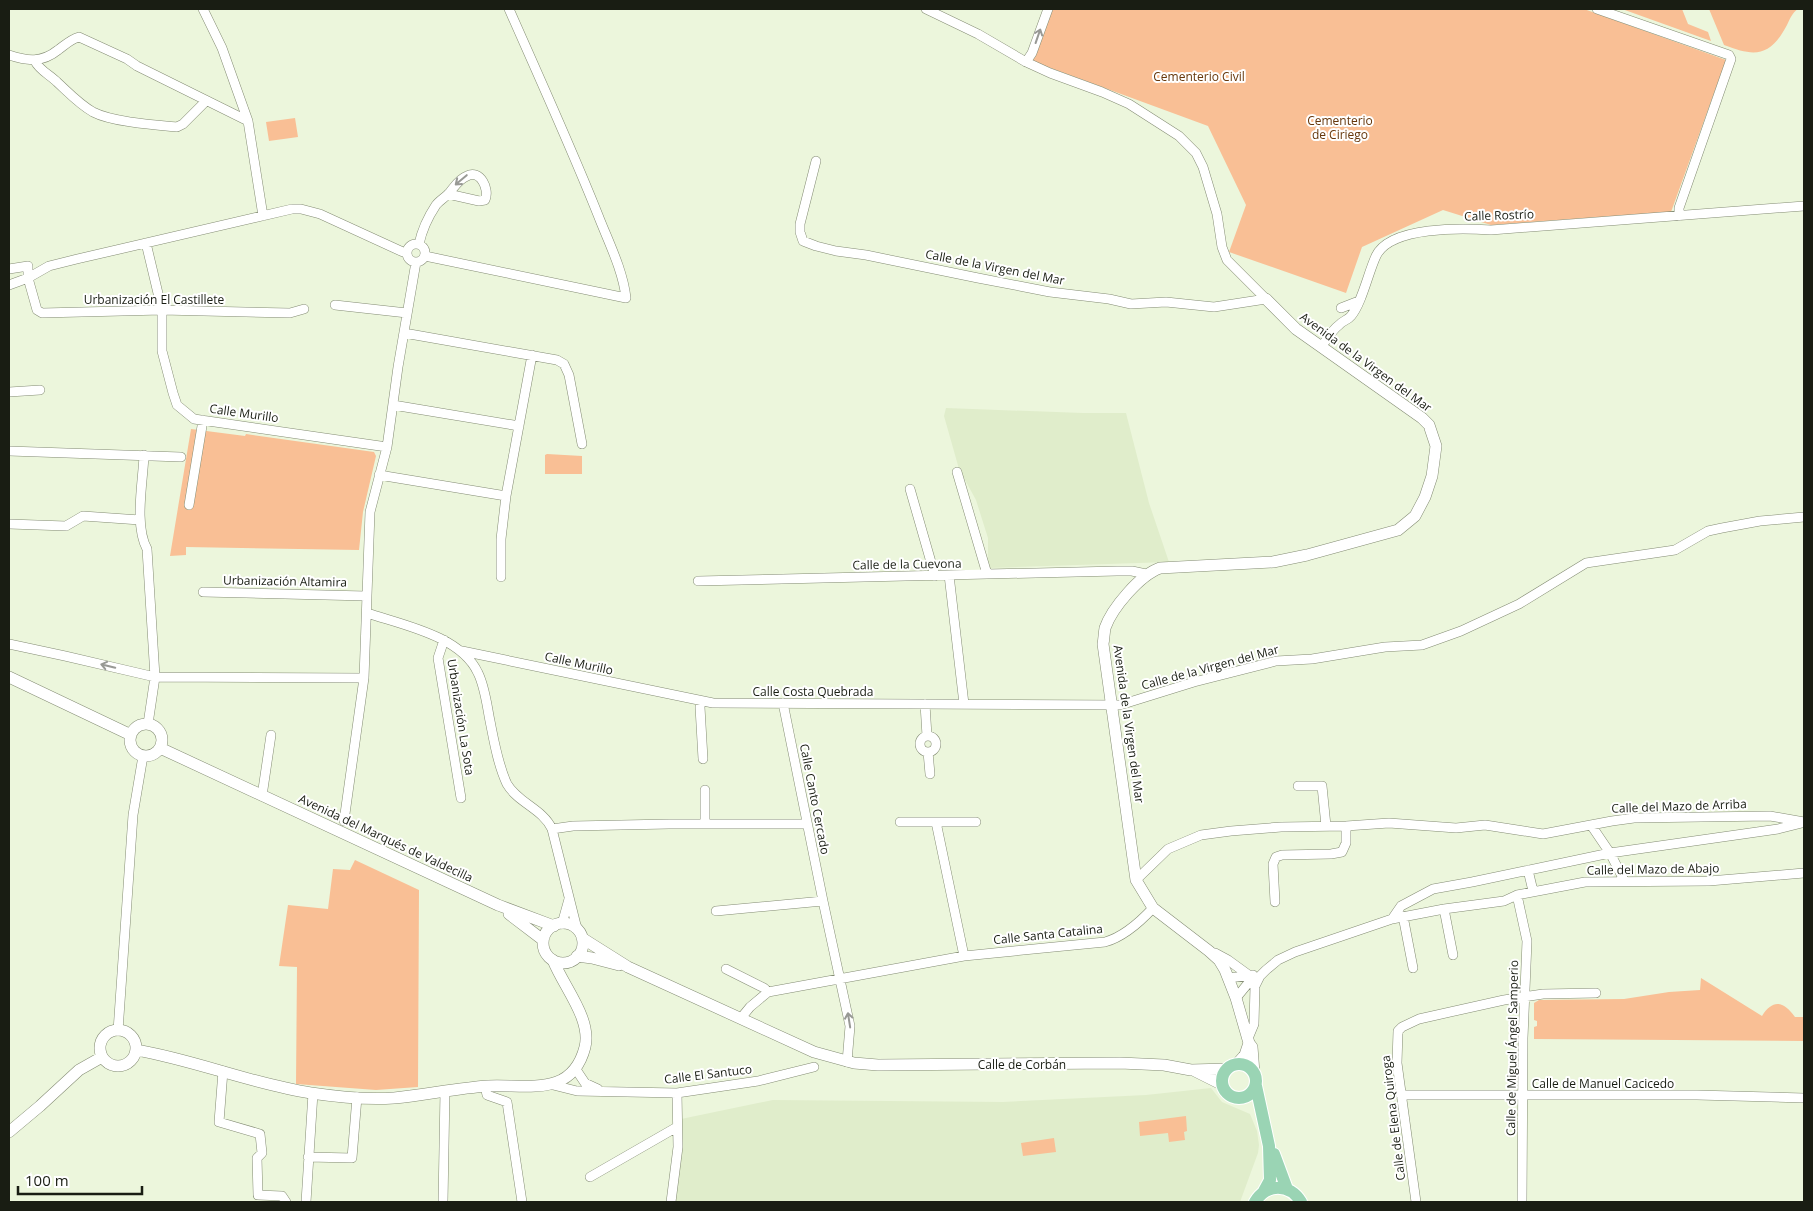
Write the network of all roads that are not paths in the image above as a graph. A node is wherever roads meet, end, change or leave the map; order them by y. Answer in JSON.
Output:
{"nodes":[{"id":1,"x":203,"y":9,"type":"edge"},
{"id":2,"x":509,"y":9,"type":"edge"},
{"id":3,"x":926,"y":9,"type":"edge"},
{"id":4,"x":1048,"y":9,"type":"edge"},
{"id":5,"x":1597,"y":9,"type":"edge"},
{"id":6,"x":9,"y":55,"type":"edge"},
{"id":7,"x":35,"y":61,"type":"junction"},
{"id":8,"x":1026,"y":62,"type":"junction"},
{"id":9,"x":206,"y":101,"type":"junction"},
{"id":10,"x":248,"y":121,"type":"junction"},
{"id":11,"x":816,"y":161,"type":"dead end"},
{"id":12,"x":448,"y":194,"type":"dead end"},
{"id":13,"x":1804,"y":206,"type":"edge"},
{"id":14,"x":263,"y":216,"type":"junction"},
{"id":15,"x":1678,"y":216,"type":"junction"},
{"id":16,"x":146,"y":243,"type":"junction"},
{"id":17,"x":419,"y":244,"type":"junction"},
{"id":18,"x":407,"y":252,"type":"junction"},
{"id":19,"x":425,"y":256,"type":"junction"},
{"id":20,"x":416,"y":262,"type":"junction"},
{"id":21,"x":9,"y":269,"type":"edge"},
{"id":22,"x":28,"y":278,"type":"junction"},
{"id":23,"x":9,"y":285,"type":"edge"},
{"id":24,"x":1266,"y":299,"type":"junction"},
{"id":25,"x":1359,"y":302,"type":"junction"},
{"id":26,"x":335,"y":305,"type":"dead end"},
{"id":27,"x":1341,"y":308,"type":"dead end"},
{"id":28,"x":304,"y":309,"type":"dead end"},
{"id":29,"x":162,"y":310,"type":"junction"},
{"id":30,"x":407,"y":313,"type":"junction"},
{"id":31,"x":404,"y":333,"type":"junction"},
{"id":32,"x":1322,"y":346,"type":"junction"},
{"id":33,"x":532,"y":355,"type":"junction"},
{"id":34,"x":40,"y":390,"type":"dead end"},
{"id":35,"x":9,"y":392,"type":"edge"},
{"id":36,"x":393,"y":405,"type":"junction"},
{"id":37,"x":203,"y":420,"type":"junction"},
{"id":38,"x":519,"y":426,"type":"junction"},
{"id":39,"x":582,"y":444,"type":"dead end"},
{"id":40,"x":387,"y":447,"type":"junction"},
{"id":41,"x":9,"y":451,"type":"edge"},
{"id":42,"x":144,"y":455,"type":"junction"},
{"id":43,"x":181,"y":457,"type":"dead end"},
{"id":44,"x":957,"y":472,"type":"dead end"},
{"id":45,"x":380,"y":475,"type":"junction"},
{"id":46,"x":910,"y":489,"type":"dead end"},
{"id":47,"x":506,"y":496,"type":"junction"},
{"id":48,"x":189,"y":505,"type":"dead end"},
{"id":49,"x":1804,"y":517,"type":"edge"},
{"id":50,"x":140,"y":520,"type":"junction"},
{"id":51,"x":9,"y":524,"type":"edge"},
{"id":52,"x":1117,"y":571,"type":"junction"},
{"id":53,"x":987,"y":574,"type":"junction"},
{"id":54,"x":1146,"y":574,"type":"junction"},
{"id":55,"x":949,"y":575,"type":"junction"},
{"id":56,"x":935,"y":576,"type":"junction"},
{"id":57,"x":501,"y":577,"type":"dead end"},
{"id":58,"x":698,"y":581,"type":"dead end"},
{"id":59,"x":1132,"y":589,"type":"junction"},
{"id":60,"x":203,"y":592,"type":"dead end"},
{"id":61,"x":366,"y":596,"type":"junction"},
{"id":62,"x":367,"y":613,"type":"junction"},
{"id":63,"x":444,"y":640,"type":"junction"},
{"id":64,"x":9,"y":644,"type":"edge"},
{"id":65,"x":462,"y":651,"type":"junction"},
{"id":66,"x":493,"y":658,"type":"junction"},
{"id":67,"x":478,"y":672,"type":"junction"},
{"id":68,"x":9,"y":677,"type":"edge"},
{"id":69,"x":155,"y":677,"type":"junction"},
{"id":70,"x":364,"y":678,"type":"junction"},
{"id":71,"x":661,"y":693,"type":"joint"},
{"id":72,"x":701,"y":701,"type":"junction"},
{"id":73,"x":783,"y":702,"type":"junction"},
{"id":74,"x":925,"y":704,"type":"junction"},
{"id":75,"x":964,"y":704,"type":"junction"},
{"id":76,"x":1112,"y":705,"type":"junction"},
{"id":77,"x":148,"y":724,"type":"junction"},
{"id":78,"x":131,"y":735,"type":"junction"},
{"id":79,"x":271,"y":735,"type":"dead end"},
{"id":80,"x":160,"y":748,"type":"junction"},
{"id":81,"x":142,"y":756,"type":"junction"},
{"id":82,"x":703,"y":759,"type":"dead end"},
{"id":83,"x":930,"y":774,"type":"dead end"},
{"id":84,"x":1298,"y":786,"type":"dead end"},
{"id":85,"x":705,"y":790,"type":"dead end"},
{"id":86,"x":262,"y":796,"type":"junction"},
{"id":87,"x":461,"y":798,"type":"dead end"},
{"id":88,"x":344,"y":821,"type":"dead end"},
{"id":89,"x":900,"y":822,"type":"dead end"},
{"id":90,"x":936,"y":822,"type":"junction"},
{"id":91,"x":976,"y":822,"type":"dead end"},
{"id":92,"x":1804,"y":822,"type":"edge"},
{"id":93,"x":705,"y":824,"type":"junction"},
{"id":94,"x":807,"y":824,"type":"junction"},
{"id":95,"x":1591,"y":825,"type":"junction"},
{"id":96,"x":1326,"y":826,"type":"junction"},
{"id":97,"x":1346,"y":826,"type":"junction"},
{"id":98,"x":552,"y":829,"type":"junction"},
{"id":99,"x":1610,"y":853,"type":"junction"},
{"id":100,"x":1528,"y":870,"type":"junction"},
{"id":101,"x":1804,"y":874,"type":"edge"},
{"id":102,"x":1136,"y":880,"type":"junction"},
{"id":103,"x":1624,"y":880,"type":"junction"},
{"id":104,"x":1532,"y":891,"type":"junction"},
{"id":105,"x":1517,"y":895,"type":"junction"},
{"id":106,"x":569,"y":899,"type":"junction"},
{"id":107,"x":823,"y":901,"type":"junction"},
{"id":108,"x":1275,"y":902,"type":"dead end"},
{"id":109,"x":498,"y":906,"type":"junction"},
{"id":110,"x":1153,"y":908,"type":"junction"},
{"id":111,"x":1444,"y":909,"type":"junction"},
{"id":112,"x":716,"y":911,"type":"dead end"},
{"id":113,"x":1402,"y":916,"type":"junction"},
{"id":114,"x":1392,"y":919,"type":"junction"},
{"id":115,"x":558,"y":925,"type":"junction"},
{"id":116,"x":580,"y":933,"type":"junction"},
{"id":117,"x":543,"y":940,"type":"junction"},
{"id":118,"x":1209,"y":951,"type":"junction"},
{"id":119,"x":1453,"y":955,"type":"dead end"},
{"id":120,"x":964,"y":956,"type":"junction"},
{"id":121,"x":573,"y":959,"type":"junction"},
{"id":122,"x":553,"y":960,"type":"junction"},
{"id":123,"x":628,"y":967,"type":"junction"},
{"id":124,"x":1413,"y":968,"type":"dead end"},
{"id":125,"x":726,"y":969,"type":"dead end"},
{"id":126,"x":1266,"y":970,"type":"junction"},
{"id":127,"x":1250,"y":976,"type":"junction"},
{"id":128,"x":840,"y":978,"type":"junction"},
{"id":129,"x":1228,"y":978,"type":"junction"},
{"id":130,"x":565,"y":986,"type":"junction"},
{"id":131,"x":1255,"y":986,"type":"joint"},
{"id":132,"x":768,"y":992,"type":"junction"},
{"id":133,"x":1596,"y":994,"type":"dead end"},
{"id":134,"x":1525,"y":996,"type":"junction"},
{"id":135,"x":1236,"y":998,"type":"junction"},
{"id":136,"x":741,"y":1018,"type":"junction"},
{"id":137,"x":118,"y":1030,"type":"junction"},
{"id":138,"x":1249,"y":1039,"type":"junction"},
{"id":139,"x":136,"y":1050,"type":"junction"},
{"id":140,"x":102,"y":1057,"type":"junction"},
{"id":141,"x":850,"y":1062,"type":"junction"},
{"id":142,"x":1232,"y":1066,"type":"junction"},
{"id":143,"x":814,"y":1067,"type":"dead end"},
{"id":144,"x":575,"y":1068,"type":"junction"},
{"id":145,"x":1191,"y":1070,"type":"junction"},
{"id":146,"x":223,"y":1071,"type":"junction"},
{"id":147,"x":1254,"y":1073,"type":"junction"},
{"id":148,"x":566,"y":1083,"type":"junction"},
{"id":149,"x":1223,"y":1085,"type":"junction"},
{"id":150,"x":485,"y":1086,"type":"junction"},
{"id":151,"x":1256,"y":1086,"type":"junction"},
{"id":152,"x":445,"y":1091,"type":"junction"},
{"id":153,"x":603,"y":1091,"type":"junction"},
{"id":154,"x":313,"y":1093,"type":"junction"},
{"id":155,"x":678,"y":1093,"type":"junction"},
{"id":156,"x":1402,"y":1095,"type":"junction"},
{"id":157,"x":1522,"y":1096,"type":"junction"},
{"id":158,"x":357,"y":1097,"type":"junction"},
{"id":159,"x":1241,"y":1097,"type":"junction"},
{"id":160,"x":1804,"y":1098,"type":"edge"},
{"id":161,"x":1261,"y":1114,"type":"junction"},
{"id":162,"x":677,"y":1126,"type":"junction"},
{"id":163,"x":9,"y":1132,"type":"edge"},
{"id":164,"x":1269,"y":1146,"type":"junction"},
{"id":165,"x":308,"y":1156,"type":"junction"},
{"id":166,"x":590,"y":1176,"type":"dead end"},
{"id":167,"x":1287,"y":1189,"type":"junction"},
{"id":168,"x":1264,"y":1191,"type":"junction"},
{"id":169,"x":286,"y":1202,"type":"edge"},
{"id":170,"x":306,"y":1202,"type":"edge"},
{"id":171,"x":443,"y":1202,"type":"edge"},
{"id":172,"x":522,"y":1202,"type":"edge"},
{"id":173,"x":671,"y":1202,"type":"edge"},
{"id":174,"x":1255,"y":1202,"type":"edge"},
{"id":175,"x":1302,"y":1202,"type":"edge"},
{"id":176,"x":1416,"y":1202,"type":"edge"},
{"id":177,"x":1522,"y":1202,"type":"edge"}],
"edges":[{"from":1,"to":10,"type":"street"},
{"from":2,"to":19,"type":"street"},
{"from":3,"to":8,"type":"street","name":"Avenida de la Virgen del Mar"},
{"from":8,"to":4,"type":"street","one_way":true},
{"from":5,"to":15,"type":"street"},
{"from":6,"to":7,"type":"street"},
{"from":7,"to":9,"type":"street"},
{"from":7,"to":9,"type":"street"},
{"from":8,"to":24,"type":"street","name":"Avenida de la Virgen del Mar"},
{"from":9,"to":10,"type":"street"},
{"from":10,"to":14,"type":"street"},
{"from":11,"to":24,"type":"street","name":"Calle de la Virgen del Mar"},
{"from":12,"to":17,"type":"street"},
{"from":13,"to":15,"type":"street","name":"Calle Rostrío"},
{"from":14,"to":16,"type":"street"},
{"from":14,"to":18,"type":"street"},
{"from":15,"to":25,"type":"street","name":"Calle Rostrío"},
{"from":16,"to":22,"type":"street"},
{"from":16,"to":29,"type":"street","name":"Calle Murillo"},
{"from":17,"to":18,"type":"street"},
{"from":17,"to":19,"type":"street"},
{"from":18,"to":20,"type":"street"},
{"from":19,"to":20,"type":"street"},
{"from":20,"to":30,"type":"street"},
{"from":21,"to":22,"type":"street"},
{"from":22,"to":23,"type":"street"},
{"from":22,"to":29,"type":"street","name":"Urbanización El Castillete"},
{"from":24,"to":32,"type":"main road","name":"Avenida de la Virgen del Mar"},
{"from":25,"to":27,"type":"street"},
{"from":25,"to":32,"type":"street","name":"Calle Rostrío"},
{"from":26,"to":30,"type":"street"},
{"from":28,"to":29,"type":"street","name":"Urbanización El Castillete"},
{"from":29,"to":37,"type":"street","name":"Calle Murillo"},
{"from":30,"to":31,"type":"street"},
{"from":31,"to":33,"type":"street"},
{"from":31,"to":36,"type":"street"},
{"from":32,"to":54,"type":"main road","name":"Avenida de la Virgen del Mar"},
{"from":33,"to":38,"type":"street"},
{"from":33,"to":39,"type":"street"},
{"from":34,"to":35,"type":"street"},
{"from":36,"to":38,"type":"street"},
{"from":36,"to":40,"type":"street"},
{"from":37,"to":40,"type":"street","name":"Calle Murillo"},
{"from":37,"to":48,"type":"street"},
{"from":38,"to":47,"type":"street"},
{"from":40,"to":45,"type":"street"},
{"from":41,"to":42,"type":"street"},
{"from":42,"to":43,"type":"street"},
{"from":42,"to":50,"type":"street"},
{"from":44,"to":53,"type":"street"},
{"from":45,"to":47,"type":"street"},
{"from":45,"to":61,"type":"street"},
{"from":46,"to":56,"type":"street"},
{"from":47,"to":57,"type":"street"},
{"from":49,"to":76,"type":"street","name":"Calle de la Virgen del Mar"},
{"from":50,"to":51,"type":"street"},
{"from":50,"to":69,"type":"street"},
{"from":52,"to":53,"type":"street","name":"Calle de la Cuevona"},
{"from":52,"to":54,"type":"street","name":"Calle de la Cuevona"},
{"from":52,"to":59,"type":"street"},
{"from":53,"to":55,"type":"street","name":"Calle de la Cuevona"},
{"from":54,"to":59,"type":"main road","name":"Avenida de la Virgen del Mar"},
{"from":55,"to":56,"type":"street","name":"Calle de la Cuevona"},
{"from":55,"to":75,"type":"street"},
{"from":56,"to":58,"type":"street","name":"Calle de la Cuevona"},
{"from":59,"to":76,"type":"main road","name":"Avenida de la Virgen del Mar"},
{"from":60,"to":61,"type":"street","name":"Urbanización Altamira"},
{"from":61,"to":62,"type":"street"},
{"from":62,"to":63,"type":"street","name":"Calle Murillo"},
{"from":62,"to":70,"type":"street"},
{"from":63,"to":65,"type":"street","name":"Calle Murillo"},
{"from":63,"to":87,"type":"street","name":"Urbanización La Sota"},
{"from":69,"to":64,"type":"street","one_way":true},
{"from":65,"to":66,"type":"street","name":"Calle Murillo"},
{"from":65,"to":67,"type":"street","name":"Calle Murillo"},
{"from":66,"to":67,"type":"street"},
{"from":66,"to":71,"type":"street","name":"Calle Murillo"},
{"from":67,"to":98,"type":"street","name":"Calle Murillo"},
{"from":68,"to":78,"type":"main road"},
{"from":69,"to":70,"type":"street"},
{"from":69,"to":77,"type":"street"},
{"from":70,"to":88,"type":"street"},
{"from":71,"to":72,"type":"street","name":"Calle Costa Quebrada"},
{"from":72,"to":73,"type":"street","name":"Calle Costa Quebrada"},
{"from":72,"to":82,"type":"street"},
{"from":73,"to":74,"type":"street","name":"Calle Costa Quebrada"},
{"from":73,"to":94,"type":"street","name":"Calle Canto Cercado"},
{"from":74,"to":75,"type":"street","name":"Calle Costa Quebrada"},
{"from":74,"to":83,"type":"street"},
{"from":75,"to":76,"type":"street","name":"Calle Costa Quebrada"},
{"from":76,"to":102,"type":"main road","name":"Avenida de la Virgen del Mar"},
{"from":77,"to":78,"type":"main road"},
{"from":77,"to":80,"type":"main road"},
{"from":78,"to":81,"type":"main road"},
{"from":79,"to":86,"type":"street"},
{"from":80,"to":81,"type":"main road"},
{"from":80,"to":86,"type":"main road","name":"Avenida del Marqués de Valdecilla"},
{"from":81,"to":137,"type":"street"},
{"from":84,"to":96,"type":"street"},
{"from":85,"to":93,"type":"street"},
{"from":86,"to":109,"type":"main road","name":"Avenida del Marqués de Valdecilla"},
{"from":89,"to":90,"type":"street"},
{"from":90,"to":91,"type":"street"},
{"from":90,"to":120,"type":"street"},
{"from":92,"to":95,"type":"street","name":"Calle del Mazo de Arriba"},
{"from":92,"to":99,"type":"street","name":"Calle del Mazo de Arriba"},
{"from":93,"to":94,"type":"street"},
{"from":93,"to":98,"type":"street"},
{"from":94,"to":107,"type":"street","name":"Calle Canto Cercado"},
{"from":95,"to":97,"type":"street","name":"Calle del Mazo de Arriba"},
{"from":95,"to":99,"type":"street"},
{"from":96,"to":97,"type":"street","name":"Calle del Mazo de Arriba"},
{"from":96,"to":102,"type":"street","name":"Calle del Mazo de Arriba"},
{"from":97,"to":108,"type":"street"},
{"from":98,"to":106,"type":"street","name":"Calle Murillo"},
{"from":99,"to":100,"type":"street","name":"Calle del Mazo de Arriba"},
{"from":99,"to":103,"type":"street"},
{"from":100,"to":104,"type":"street"},
{"from":100,"to":114,"type":"street","name":"Calle del Mazo de Arriba"},
{"from":101,"to":103,"type":"street","name":"Calle del Mazo de Abajo"},
{"from":102,"to":110,"type":"main road","name":"Avenida de la Virgen del Mar"},
{"from":103,"to":104,"type":"street","name":"Calle del Mazo de Abajo"},
{"from":104,"to":105,"type":"street","name":"Calle del Mazo de Abajo"},
{"from":105,"to":111,"type":"street","name":"Calle del Mazo de Abajo"},
{"from":105,"to":134,"type":"street","name":"Calle de Miguel Ángel Samperio"},
{"from":106,"to":115,"type":"street"},
{"from":106,"to":116,"type":"street","name":"Calle Murillo"},
{"from":107,"to":112,"type":"street"},
{"from":107,"to":128,"type":"street","name":"Calle Canto Cercado"},
{"from":109,"to":115,"type":"main road","name":"Avenida del Marqués de Valdecilla"},
{"from":109,"to":117,"type":"main road","name":"Avenida del Marqués de Valdecilla"},
{"from":110,"to":118,"type":"main road","name":"Avenida de la Virgen del Mar"},
{"from":110,"to":120,"type":"street","name":"Calle Santa Catalina"},
{"from":111,"to":113,"type":"street","name":"Calle del Mazo de Abajo"},
{"from":111,"to":119,"type":"street"},
{"from":113,"to":114,"type":"street","name":"Calle del Mazo de Abajo"},
{"from":113,"to":124,"type":"street"},
{"from":114,"to":126,"type":"street","name":"Calle del Mazo de Abajo"},
{"from":115,"to":116,"type":"main road"},
{"from":115,"to":117,"type":"main road"},
{"from":116,"to":121,"type":"main road"},
{"from":116,"to":123,"type":"main road"},
{"from":117,"to":122,"type":"main road"},
{"from":118,"to":127,"type":"street"},
{"from":118,"to":129,"type":"main road","name":"Avenida de la Virgen del Mar"},
{"from":120,"to":128,"type":"street","name":"Calle Santa Catalina"},
{"from":121,"to":122,"type":"main road"},
{"from":121,"to":123,"type":"main road"},
{"from":121,"to":130,"type":"main road"},
{"from":122,"to":130,"type":"main road"},
{"from":123,"to":136,"type":"main road"},
{"from":125,"to":132,"type":"street"},
{"from":126,"to":127,"type":"street","name":"Calle del Mazo de Abajo"},
{"from":126,"to":131,"type":"street","name":"Calle del Mazo de Abajo"},
{"from":127,"to":129,"type":"street","name":"Calle del Mazo de Abajo"},
{"from":127,"to":135,"type":"street"},
{"from":128,"to":132,"type":"street","name":"Calle Santa Catalina"},
{"from":141,"to":128,"type":"street","name":"Calle Canto Cercado","one_way":true},
{"from":129,"to":135,"type":"main road","name":"Avenida de la Virgen del Mar"},
{"from":130,"to":144,"type":"main road"},
{"from":131,"to":138,"type":"street","name":"Avenida de la Virgen del Mar"},
{"from":132,"to":136,"type":"street","name":"Calle Santa Catalina"},
{"from":133,"to":134,"type":"street"},
{"from":134,"to":156,"type":"street","name":"Calle de Elena Quiroga"},
{"from":134,"to":157,"type":"street","name":"Calle de Miguel Ángel Samperio"},
{"from":135,"to":138,"type":"main road","name":"Avenida de la Virgen del Mar"},
{"from":136,"to":141,"type":"main road"},
{"from":137,"to":139,"type":"main road"},
{"from":137,"to":140,"type":"main road"},
{"from":138,"to":142,"type":"main road","name":"Avenida de la Virgen del Mar"},
{"from":138,"to":147,"type":"main road","name":"Avenida de la Virgen del Mar"},
{"from":139,"to":140,"type":"main road"},
{"from":139,"to":146,"type":"main road"},
{"from":140,"to":163,"type":"main road"},
{"from":141,"to":145,"type":"main road","name":"Calle de Corbán"},
{"from":142,"to":145,"type":"main road","name":"Calle de Corbán"},
{"from":142,"to":147,"type":"main road"},
{"from":142,"to":149,"type":"main road"},
{"from":143,"to":155,"type":"street","name":"Calle El Santuco"},
{"from":144,"to":148,"type":"main road"},
{"from":144,"to":153,"type":"street","name":"Calle El Santuco"},
{"from":145,"to":149,"type":"main road","name":"Calle de Corbán"},
{"from":146,"to":154,"type":"main road"},
{"from":146,"to":169,"type":"street"},
{"from":147,"to":151,"type":"main road"},
{"from":148,"to":150,"type":"main road"},
{"from":148,"to":153,"type":"street","name":"Calle El Santuco"},
{"from":149,"to":159,"type":"main road"},
{"from":150,"to":152,"type":"main road"},
{"from":150,"to":172,"type":"street"},
{"from":151,"to":159,"type":"main road"},
{"from":151,"to":161,"type":"main road"},
{"from":152,"to":158,"type":"main road"},
{"from":152,"to":171,"type":"street"},
{"from":153,"to":155,"type":"street","name":"Calle El Santuco"},
{"from":154,"to":158,"type":"main road"},
{"from":154,"to":165,"type":"street"},
{"from":155,"to":162,"type":"street"},
{"from":156,"to":157,"type":"street","name":"Calle de Manuel Cacicedo"},
{"from":156,"to":176,"type":"street","name":"Calle de Elena Quiroga"},
{"from":157,"to":160,"type":"street","name":"Calle de Manuel Cacicedo"},
{"from":157,"to":177,"type":"street","name":"Calle de Miguel Ángel Samperio"},
{"from":158,"to":165,"type":"street"},
{"from":159,"to":161,"type":"main road"},
{"from":161,"to":164,"type":"main road"},
{"from":162,"to":166,"type":"street"},
{"from":162,"to":173,"type":"street"},
{"from":164,"to":167,"type":"main road"},
{"from":164,"to":168,"type":"main road"},
{"from":165,"to":170,"type":"street"},
{"from":167,"to":168,"type":"main road"},
{"from":167,"to":175,"type":"main road"},
{"from":168,"to":174,"type":"main road"}]}
